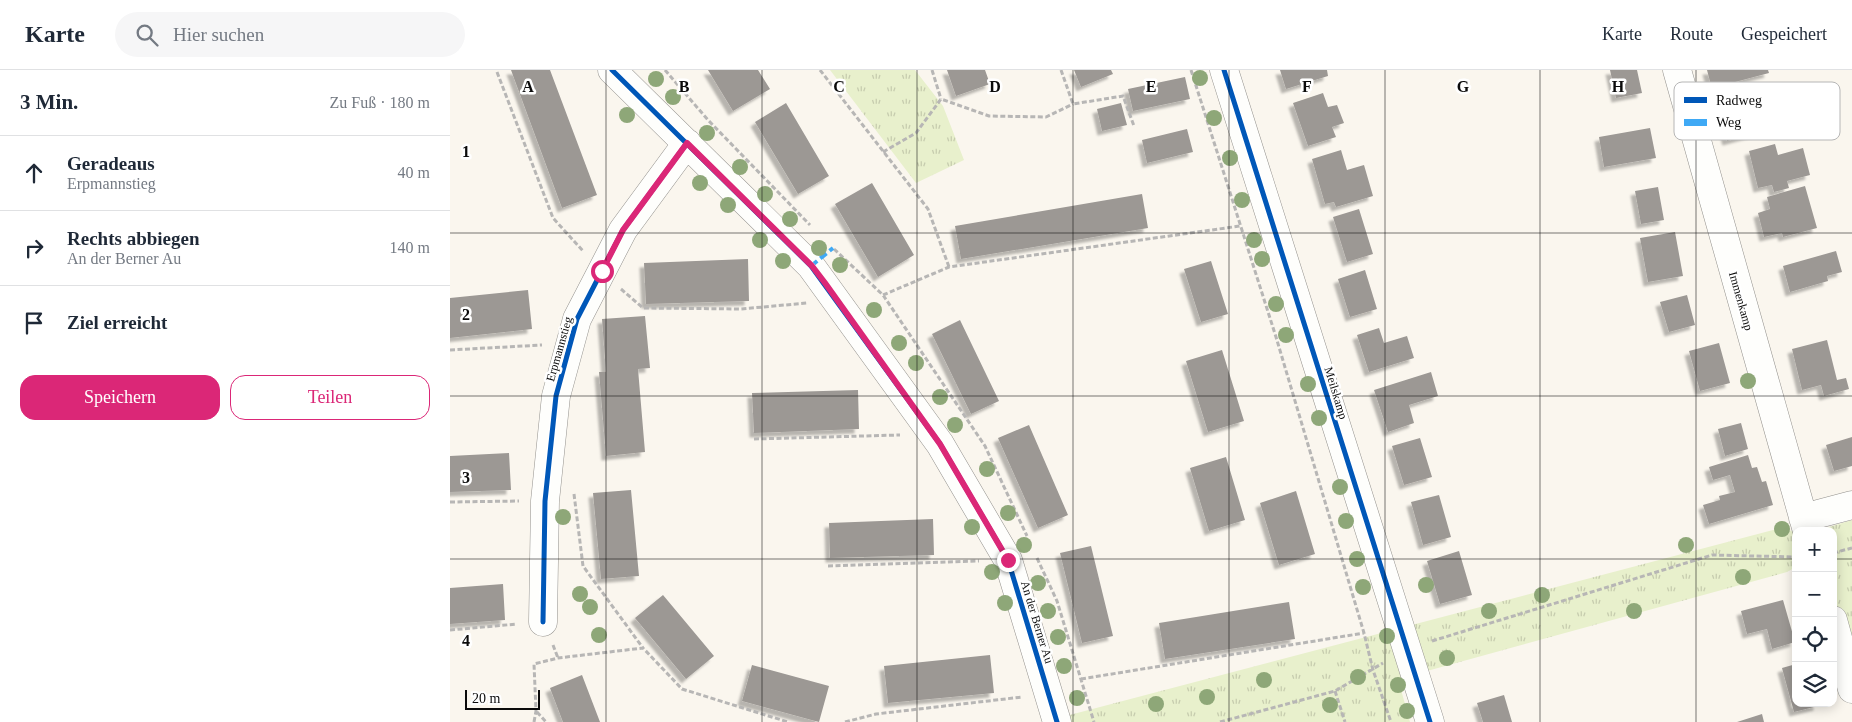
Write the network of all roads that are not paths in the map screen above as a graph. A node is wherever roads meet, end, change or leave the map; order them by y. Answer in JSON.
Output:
{"nodes":[{"id":1,"x":612,"y":70,"type":"edge"},
{"id":2,"x":1224,"y":70,"type":"edge"},
{"id":3,"x":1697,"y":140,"type":"edge"},
{"id":4,"x":687,"y":143,"type":"junction"},
{"id":5,"x":1852,"y":505,"type":"edge"},
{"id":6,"x":1805,"y":524,"type":"edge"},
{"id":7,"x":543,"y":622,"type":"road end"},
{"id":8,"x":1837,"y":635,"type":"edge"},
{"id":9,"x":1852,"y":689,"type":"edge"},
{"id":10,"x":1057,"y":722,"type":"edge"},
{"id":11,"x":1430,"y":722,"type":"edge"}],
"edges":[{"from":1,"to":4,"type":"street","name":"An der Berner Au"},
{"from":2,"to":11,"type":"street","name":"Meilskamp"},
{"from":3,"to":6,"type":"street","name":"Immenkamp"},
{"from":4,"to":7,"type":"street","name":"Erpmannstieg"},
{"from":4,"to":10,"type":"street","name":"An der Berner Au"},
{"from":5,"to":6,"type":"street"},
{"from":8,"to":9,"type":"street"}]}
